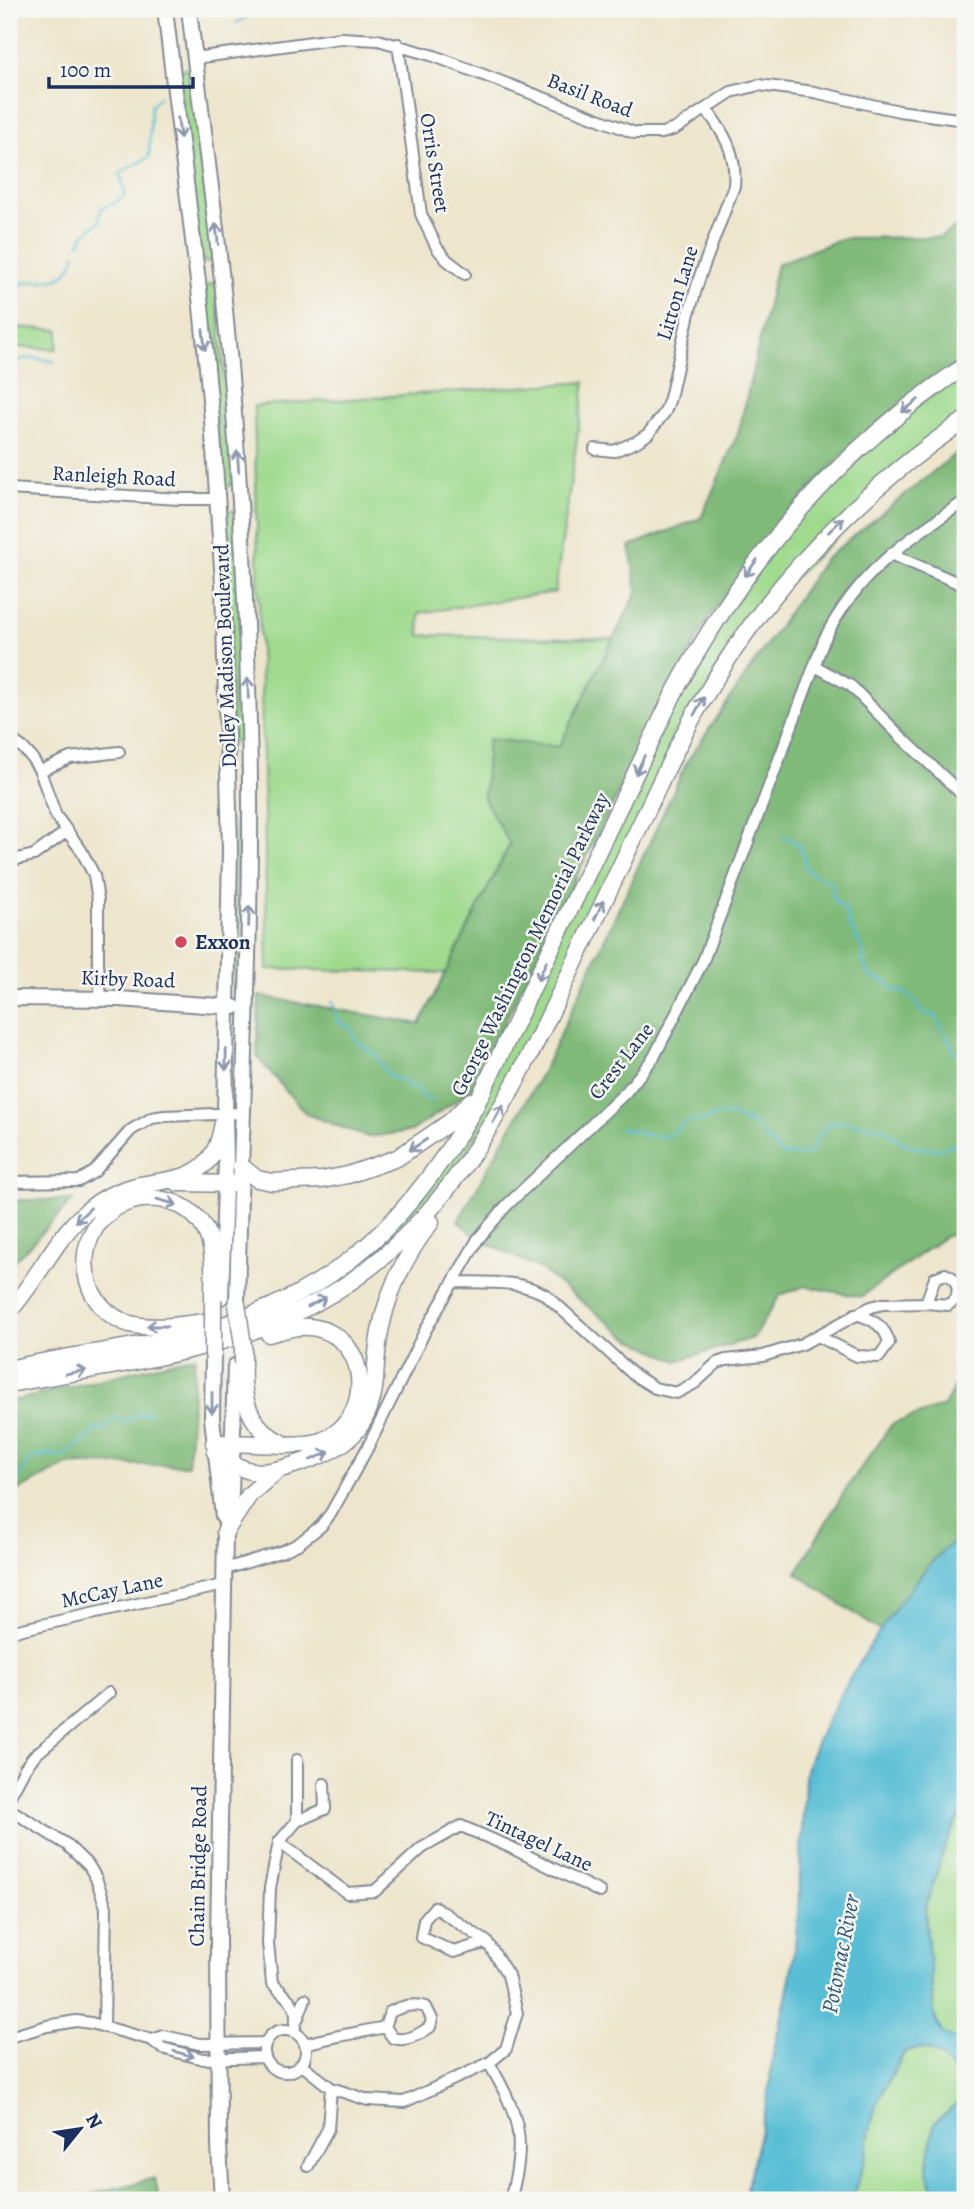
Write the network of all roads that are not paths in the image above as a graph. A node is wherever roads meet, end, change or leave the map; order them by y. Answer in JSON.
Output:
{"nodes":[{"id":1,"x":165,"y":9,"type":"edge"},
{"id":2,"x":189,"y":9,"type":"edge"},
{"id":3,"x":398,"y":44,"type":"junction"},
{"id":4,"x":195,"y":58,"type":"junction"},
{"id":5,"x":171,"y":61,"type":"junction"},
{"id":6,"x":706,"y":109,"type":"junction"},
{"id":7,"x":965,"y":120,"type":"edge"},
{"id":8,"x":220,"y":270,"type":"junction"},
{"id":9,"x":197,"y":272,"type":"junction"},
{"id":10,"x":465,"y":274,"type":"dead end"},
{"id":11,"x":965,"y":366,"type":"edge"},
{"id":12,"x":965,"y":420,"type":"edge"},
{"id":13,"x":595,"y":449,"type":"dead end"},
{"id":14,"x":9,"y":489,"type":"edge"},
{"id":15,"x":240,"y":497,"type":"junction"},
{"id":16,"x":218,"y":499,"type":"junction"},
{"id":17,"x":965,"y":501,"type":"edge"},
{"id":18,"x":891,"y":554,"type":"junction"},
{"id":19,"x":965,"y":586,"type":"edge"},
{"id":20,"x":815,"y":666,"type":"junction"},
{"id":21,"x":9,"y":738,"type":"edge"},
{"id":22,"x":119,"y":752,"type":"dead end"},
{"id":23,"x":250,"y":755,"type":"junction"},
{"id":24,"x":229,"y":756,"type":"junction"},
{"id":25,"x":40,"y":771,"type":"junction"},
{"id":26,"x":965,"y":797,"type":"edge"},
{"id":27,"x":66,"y":832,"type":"junction"},
{"id":28,"x":9,"y":861,"type":"edge"},
{"id":29,"x":9,"y":998,"type":"edge"},
{"id":30,"x":101,"y":998,"type":"junction"},
{"id":31,"x":226,"y":1007,"type":"junction"},
{"id":32,"x":246,"y":1008,"type":"junction"},
{"id":33,"x":499,"y":1062,"type":"junction"},
{"id":34,"x":242,"y":1113,"type":"junction"},
{"id":35,"x":225,"y":1114,"type":"junction"},
{"id":36,"x":241,"y":1166,"type":"junction"},
{"id":37,"x":461,"y":1171,"type":"junction"},
{"id":38,"x":9,"y":1182,"type":"edge"},
{"id":39,"x":158,"y":1182,"type":"junction"},
{"id":40,"x":233,"y":1184,"type":"junction"},
{"id":41,"x":453,"y":1282,"type":"junction"},
{"id":42,"x":217,"y":1298,"type":"junction"},
{"id":43,"x":926,"y":1303,"type":"dead end"},
{"id":44,"x":241,"y":1304,"type":"junction"},
{"id":45,"x":9,"y":1311,"type":"edge"},
{"id":46,"x":855,"y":1314,"type":"junction"},
{"id":47,"x":818,"y":1336,"type":"junction"},
{"id":48,"x":177,"y":1354,"type":"junction"},
{"id":49,"x":213,"y":1355,"type":"joint"},
{"id":50,"x":239,"y":1365,"type":"junction"},
{"id":51,"x":9,"y":1369,"type":"edge"},
{"id":52,"x":9,"y":1384,"type":"edge"},
{"id":53,"x":233,"y":1442,"type":"junction"},
{"id":54,"x":284,"y":1444,"type":"junction"},
{"id":55,"x":214,"y":1448,"type":"junction"},
{"id":56,"x":232,"y":1464,"type":"junction"},
{"id":57,"x":278,"y":1471,"type":"junction"},
{"id":58,"x":225,"y":1532,"type":"junction"},
{"id":59,"x":225,"y":1569,"type":"junction"},
{"id":60,"x":224,"y":1585,"type":"junction"},
{"id":61,"x":9,"y":1632,"type":"edge"},
{"id":62,"x":109,"y":1693,"type":"dead end"},
{"id":63,"x":297,"y":1760,"type":"dead end"},
{"id":64,"x":324,"y":1784,"type":"dead end"},
{"id":65,"x":9,"y":1798,"type":"edge"},
{"id":66,"x":9,"y":1809,"type":"edge"},
{"id":67,"x":297,"y":1821,"type":"junction"},
{"id":68,"x":279,"y":1842,"type":"junction"},
{"id":69,"x":600,"y":1892,"type":"dead end"},
{"id":70,"x":487,"y":1942,"type":"junction"},
{"id":71,"x":305,"y":1999,"type":"dead end"},
{"id":72,"x":298,"y":2018,"type":"junction"},
{"id":73,"x":104,"y":2026,"type":"junction"},
{"id":74,"x":386,"y":2027,"type":"dead end"},
{"id":75,"x":294,"y":2032,"type":"junction"},
{"id":76,"x":9,"y":2037,"type":"edge"},
{"id":77,"x":152,"y":2039,"type":"junction"},
{"id":78,"x":265,"y":2043,"type":"junction"},
{"id":79,"x":218,"y":2045,"type":"junction"},
{"id":80,"x":305,"y":2045,"type":"junction"},
{"id":81,"x":265,"y":2057,"type":"junction"},
{"id":82,"x":218,"y":2060,"type":"junction"},
{"id":83,"x":489,"y":2063,"type":"junction"},
{"id":84,"x":301,"y":2064,"type":"junction"},
{"id":85,"x":331,"y":2088,"type":"junction"},
{"id":86,"x":308,"y":2166,"type":"dead end"},
{"id":87,"x":222,"y":2200,"type":"edge"},
{"id":88,"x":510,"y":2200,"type":"edge"}],
"edges":[{"from":1,"to":5,"type":"main road","name":"Dolley Madison Boulevard"},
{"from":2,"to":4,"type":"main road","name":"Dolley Madison Boulevard"},
{"from":3,"to":4,"type":"street","name":"Basil Road"},
{"from":3,"to":6,"type":"street","name":"Basil Road"},
{"from":3,"to":10,"type":"street","name":"Orris Street"},
{"from":4,"to":5,"type":"main road"},
{"from":8,"to":4,"type":"main road","name":"Dolley Madison Boulevard","one_way":true},
{"from":5,"to":9,"type":"main road","name":"Dolley Madison Boulevard","one_way":true},
{"from":6,"to":7,"type":"street","name":"Basil Road"},
{"from":6,"to":13,"type":"street","name":"Litton Lane"},
{"from":8,"to":9,"type":"main road"},
{"from":15,"to":8,"type":"main road","name":"Dolley Madison Boulevard","one_way":true},
{"from":9,"to":16,"type":"main road","name":"Dolley Madison Boulevard","one_way":true},
{"from":11,"to":33,"type":"highway","name":"George Washington Memorial Parkway","one_way":true},
{"from":37,"to":12,"type":"highway","one_way":true},
{"from":14,"to":16,"type":"street","name":"Ranleigh Road"},
{"from":15,"to":16,"type":"main road"},
{"from":23,"to":15,"type":"main road","name":"Dolley Madison Boulevard","one_way":true},
{"from":16,"to":24,"type":"main road","name":"Dolley Madison Boulevard"},
{"from":17,"to":18,"type":"street","name":"Crest Lane"},
{"from":18,"to":19,"type":"street"},
{"from":18,"to":20,"type":"street","name":"Crest Lane"},
{"from":20,"to":26,"type":"street"},
{"from":20,"to":41,"type":"street","name":"Crest Lane"},
{"from":21,"to":25,"type":"street"},
{"from":22,"to":25,"type":"street"},
{"from":23,"to":24,"type":"main road"},
{"from":32,"to":23,"type":"main road","name":"Dolley Madison Boulevard","one_way":true},
{"from":24,"to":31,"type":"main road","name":"Dolley Madison Boulevard"},
{"from":25,"to":27,"type":"street"},
{"from":27,"to":28,"type":"street"},
{"from":27,"to":30,"type":"street"},
{"from":29,"to":30,"type":"main road","name":"Kirby Road"},
{"from":30,"to":31,"type":"main road","name":"Kirby Road"},
{"from":31,"to":32,"type":"main road","name":"Kirby Road"},
{"from":31,"to":35,"type":"main road","name":"Dolley Madison Boulevard","one_way":true},
{"from":32,"to":34,"type":"main road","name":"Dolley Madison Boulevard"},
{"from":33,"to":36,"type":"highway","one_way":true},
{"from":33,"to":44,"type":"highway","name":"George Washington Memorial Parkway"},
{"from":34,"to":35,"type":"street"},
{"from":34,"to":36,"type":"main road","name":"Dolley Madison Boulevard"},
{"from":35,"to":38,"type":"street"},
{"from":35,"to":39,"type":"highway"},
{"from":35,"to":40,"type":"main road","name":"Dolley Madison Boulevard"},
{"from":36,"to":40,"type":"main road","name":"Dolley Madison Boulevard"},
{"from":48,"to":37,"type":"highway","one_way":true},
{"from":57,"to":37,"type":"highway","one_way":true},
{"from":39,"to":40,"type":"highway"},
{"from":39,"to":45,"type":"highway","one_way":true},
{"from":40,"to":42,"type":"main road","name":"Dolley Madison Boulevard"},
{"from":40,"to":44,"type":"main road","name":"Dolley Madison Boulevard"},
{"from":41,"to":47,"type":"street"},
{"from":41,"to":59,"type":"street","name":"Crest Lane"},
{"from":44,"to":42,"type":"highway","one_way":true},
{"from":42,"to":49,"type":"highway","bridge":true},
{"from":43,"to":46,"type":"street"},
{"from":44,"to":50,"type":"highway","bridge":true},
{"from":44,"to":51,"type":"highway","name":"George Washington Memorial Parkway"},
{"from":46,"to":47,"type":"street"},
{"from":46,"to":47,"type":"street"},
{"from":52,"to":48,"type":"highway","one_way":true},
{"from":48,"to":54,"type":"highway"},
{"from":49,"to":55,"type":"main road","name":"Chain Bridge Road","one_way":true},
{"from":50,"to":53,"type":"main road","name":"Chain Bridge Road"},
{"from":50,"to":54,"type":"highway"},
{"from":53,"to":54,"type":"highway"},
{"from":53,"to":55,"type":"highway"},
{"from":53,"to":56,"type":"main road","name":"Chain Bridge Road"},
{"from":55,"to":56,"type":"highway"},
{"from":55,"to":58,"type":"main road","name":"Chain Bridge Road"},
{"from":56,"to":57,"type":"highway"},
{"from":56,"to":58,"type":"main road","name":"Chain Bridge Road"},
{"from":57,"to":58,"type":"highway"},
{"from":58,"to":59,"type":"main road","name":"Chain Bridge Road"},
{"from":59,"to":60,"type":"main road","name":"Chain Bridge Road"},
{"from":60,"to":61,"type":"street","name":"McCay Lane"},
{"from":60,"to":79,"type":"main road","name":"Chain Bridge Road"},
{"from":62,"to":65,"type":"street"},
{"from":63,"to":67,"type":"street"},
{"from":64,"to":67,"type":"street"},
{"from":66,"to":73,"type":"street"},
{"from":67,"to":68,"type":"street"},
{"from":68,"to":69,"type":"street","name":"Tintagel Lane"},
{"from":68,"to":72,"type":"street"},
{"from":70,"to":70,"type":"street"},
{"from":70,"to":83,"type":"street"},
{"from":71,"to":72,"type":"street"},
{"from":72,"to":75,"type":"street"},
{"from":73,"to":76,"type":"street"},
{"from":73,"to":77,"type":"street"},
{"from":74,"to":80,"type":"street"},
{"from":75,"to":78,"type":"street"},
{"from":75,"to":80,"type":"street"},
{"from":77,"to":79,"type":"street"},
{"from":77,"to":82,"type":"street","one_way":true},
{"from":78,"to":79,"type":"street"},
{"from":78,"to":81,"type":"street"},
{"from":79,"to":82,"type":"main road","name":"Chain Bridge Road"},
{"from":80,"to":84,"type":"street"},
{"from":81,"to":82,"type":"street"},
{"from":81,"to":84,"type":"street"},
{"from":82,"to":87,"type":"main road","name":"Chain Bridge Road"},
{"from":83,"to":85,"type":"street"},
{"from":83,"to":88,"type":"street"},
{"from":84,"to":85,"type":"street"},
{"from":85,"to":86,"type":"street"}]}
